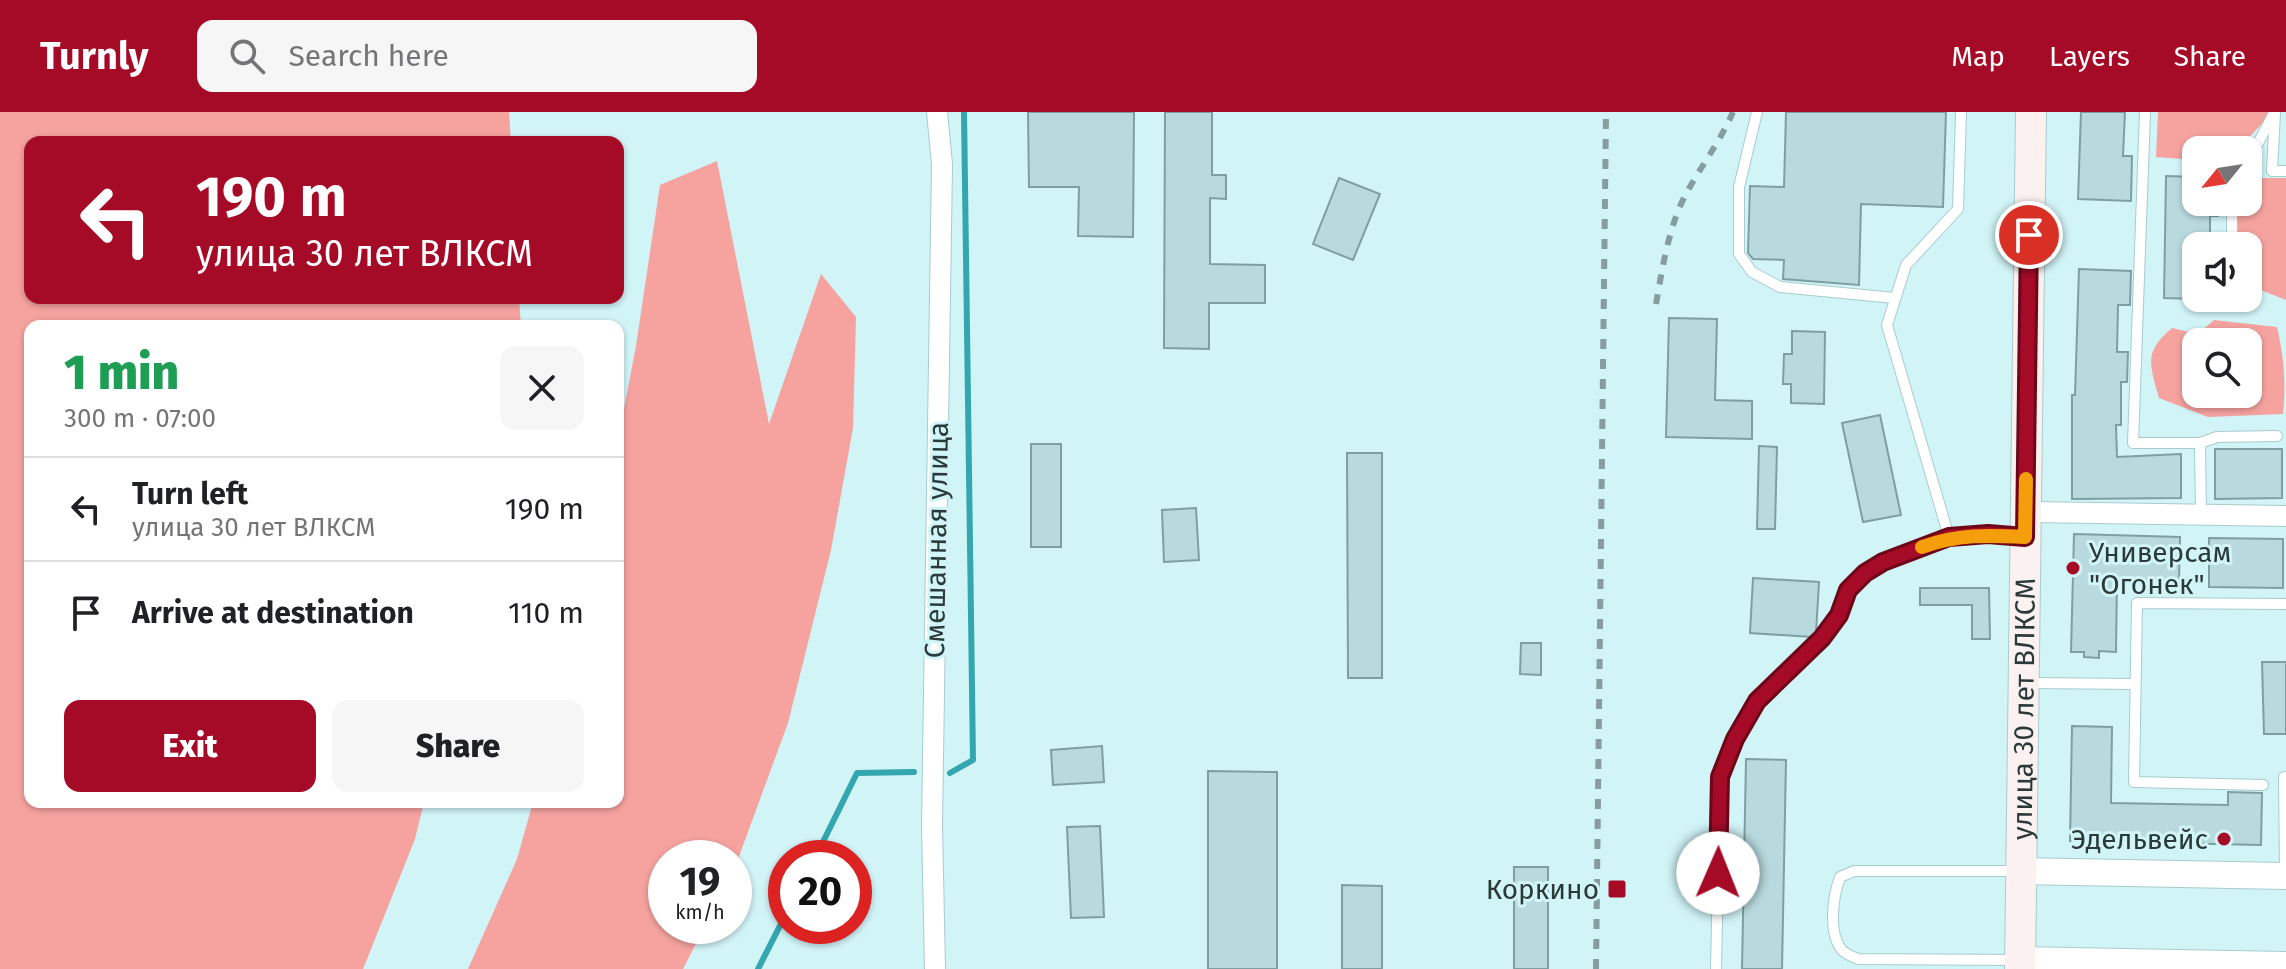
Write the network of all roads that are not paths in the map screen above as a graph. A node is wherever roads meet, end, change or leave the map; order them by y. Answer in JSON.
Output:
{"nodes":[{"id":1,"x":937,"y":112,"type":"edge"},
{"id":2,"x":1757,"y":112,"type":"edge"},
{"id":3,"x":1961,"y":112,"type":"edge"},
{"id":4,"x":2031,"y":112,"type":"edge"},
{"id":5,"x":2145,"y":112,"type":"edge"},
{"id":6,"x":2275,"y":113,"type":"edge"},
{"id":7,"x":2262,"y":137,"type":"edge"},
{"id":8,"x":2286,"y":171,"type":"edge"},
{"id":9,"x":1895,"y":298,"type":"junction"},
{"id":10,"x":2277,"y":436,"type":"dead end"},
{"id":11,"x":2200,"y":443,"type":"junction"},
{"id":12,"x":2201,"y":515,"type":"junction"},
{"id":13,"x":2286,"y":516,"type":"edge"},
{"id":14,"x":2026,"y":525,"type":"junction"},
{"id":15,"x":1949,"y":537,"type":"junction"},
{"id":16,"x":2286,"y":604,"type":"edge"},
{"id":17,"x":2023,"y":683,"type":"junction"},
{"id":18,"x":2135,"y":684,"type":"junction"},
{"id":19,"x":2286,"y":777,"type":"edge"},
{"id":20,"x":2263,"y":785,"type":"dead end"},
{"id":21,"x":2022,"y":871,"type":"junction"},
{"id":22,"x":2286,"y":876,"type":"edge"},
{"id":23,"x":2020,"y":965,"type":"edge"},
{"id":24,"x":2286,"y":965,"type":"edge"},
{"id":25,"x":935,"y":969,"type":"edge"},
{"id":26,"x":1716,"y":969,"type":"edge"}],
"edges":[{"from":1,"to":25,"type":"street","name":"Смешанная улица"},
{"from":2,"to":9,"type":"lane"},
{"from":3,"to":9,"type":"lane"},
{"from":4,"to":14,"type":"main road","name":"улица 30 лет ВЛКСМ"},
{"from":5,"to":11,"type":"lane"},
{"from":6,"to":7,"type":"lane"},
{"from":6,"to":8,"type":"lane"},
{"from":9,"to":15,"type":"lane"},
{"from":10,"to":11,"type":"lane"},
{"from":11,"to":12,"type":"lane"},
{"from":12,"to":13,"type":"street"},
{"from":12,"to":14,"type":"street"},
{"from":14,"to":15,"type":"lane"},
{"from":14,"to":17,"type":"main road","name":"улица 30 лет ВЛКСМ"},
{"from":15,"to":26,"type":"lane"},
{"from":16,"to":18,"type":"lane"},
{"from":17,"to":18,"type":"lane"},
{"from":17,"to":21,"type":"main road","name":"улица 30 лет ВЛКСМ"},
{"from":18,"to":20,"type":"lane"},
{"from":19,"to":22,"type":"lane"},
{"from":21,"to":22,"type":"street"},
{"from":21,"to":23,"type":"main road","name":"улица 30 лет ВЛКСМ"},
{"from":21,"to":23,"type":"lane"},
{"from":23,"to":24,"type":"street"}]}
